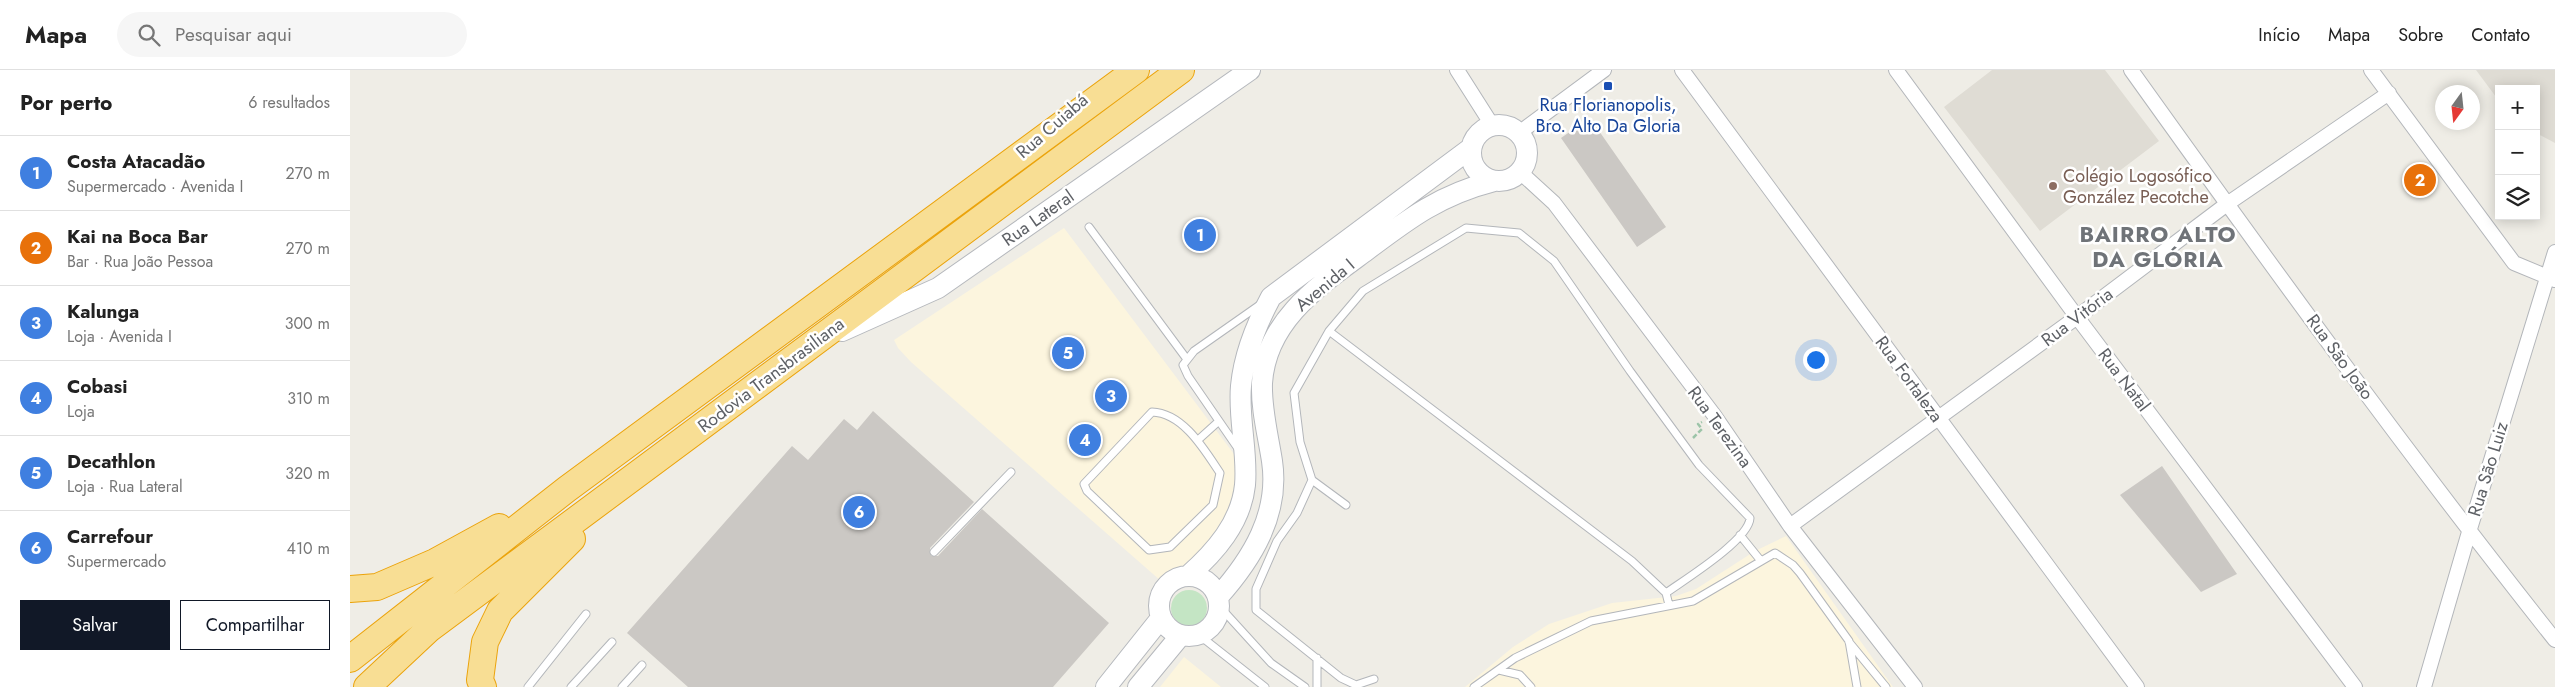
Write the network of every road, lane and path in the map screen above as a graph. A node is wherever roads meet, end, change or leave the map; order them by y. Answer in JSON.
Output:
{"nodes":[{"id":1,"x":1116,"y":70,"type":"edge"},
{"id":2,"x":1136,"y":70,"type":"edge"},
{"id":3,"x":1182,"y":70,"type":"edge"},
{"id":4,"x":1250,"y":70,"type":"edge"},
{"id":5,"x":1457,"y":70,"type":"edge"},
{"id":6,"x":1604,"y":70,"type":"edge"},
{"id":7,"x":1682,"y":70,"type":"edge"},
{"id":8,"x":1896,"y":70,"type":"edge"},
{"id":9,"x":2131,"y":70,"type":"edge"},
{"id":10,"x":2371,"y":70,"type":"edge"},
{"id":11,"x":2389,"y":93,"type":"junction"},
{"id":12,"x":1492,"y":125,"type":"junction"},
{"id":13,"x":1519,"y":133,"type":"junction"},
{"id":14,"x":1471,"y":148,"type":"junction"},
{"id":15,"x":1010,"y":163,"type":"junction"},
{"id":16,"x":1520,"y":172,"type":"junction"},
{"id":17,"x":1494,"y":181,"type":"junction"},
{"id":18,"x":2227,"y":204,"type":"junction"},
{"id":19,"x":1089,"y":227,"type":"dead end"},
{"id":20,"x":2555,"y":252,"type":"edge"},
{"id":21,"x":2551,"y":279,"type":"edge"},
{"id":22,"x":1271,"y":297,"type":"junction"},
{"id":23,"x":2077,"y":317,"type":"junction"},
{"id":24,"x":1329,"y":331,"type":"junction"},
{"id":25,"x":813,"y":344,"type":"junction"},
{"id":26,"x":1186,"y":358,"type":"junction"},
{"id":27,"x":1939,"y":419,"type":"junction"},
{"id":28,"x":1219,"y":421,"type":"junction"},
{"id":29,"x":1703,"y":422,"type":"dead end"},
{"id":30,"x":1702,"y":429,"type":"dead end"},
{"id":31,"x":1198,"y":440,"type":"junction"},
{"id":32,"x":1244,"y":456,"type":"junction"},
{"id":33,"x":1011,"y":472,"type":"dead end"},
{"id":34,"x":636,"y":476,"type":"junction"},
{"id":35,"x":1312,"y":480,"type":"junction"},
{"id":36,"x":567,"y":489,"type":"junction"},
{"id":37,"x":1346,"y":505,"type":"dead end"},
{"id":38,"x":1790,"y":526,"type":"junction"},
{"id":39,"x":2469,"y":532,"type":"junction"},
{"id":40,"x":1740,"y":535,"type":"junction"},
{"id":41,"x":934,"y":552,"type":"dead end"},
{"id":42,"x":1761,"y":562,"type":"junction"},
{"id":43,"x":1188,"y":576,"type":"junction"},
{"id":44,"x":350,"y":589,"type":"edge"},
{"id":45,"x":1666,"y":593,"type":"junction"},
{"id":46,"x":1219,"y":602,"type":"junction"},
{"id":47,"x":1669,"y":605,"type":"junction"},
{"id":48,"x":586,"y":614,"type":"dead end"},
{"id":49,"x":1161,"y":618,"type":"junction"},
{"id":50,"x":1190,"y":635,"type":"junction"},
{"id":51,"x":2555,"y":640,"type":"edge"},
{"id":52,"x":1849,"y":641,"type":"junction"},
{"id":53,"x":612,"y":642,"type":"dead end"},
{"id":54,"x":1317,"y":658,"type":"junction"},
{"id":55,"x":350,"y":659,"type":"edge"},
{"id":56,"x":642,"y":664,"type":"dead end"},
{"id":57,"x":1498,"y":670,"type":"junction"},
{"id":58,"x":1374,"y":679,"type":"dead end"},
{"id":59,"x":1486,"y":679,"type":"junction"},
{"id":60,"x":367,"y":687,"type":"edge"},
{"id":61,"x":483,"y":687,"type":"edge"},
{"id":62,"x":528,"y":687,"type":"edge"},
{"id":63,"x":572,"y":687,"type":"edge"},
{"id":64,"x":622,"y":687,"type":"edge"},
{"id":65,"x":1106,"y":687,"type":"edge"},
{"id":66,"x":1138,"y":687,"type":"edge"},
{"id":67,"x":1265,"y":687,"type":"edge"},
{"id":68,"x":1305,"y":687,"type":"edge"},
{"id":69,"x":1317,"y":687,"type":"edge"},
{"id":70,"x":1474,"y":687,"type":"edge"},
{"id":71,"x":1481,"y":687,"type":"edge"},
{"id":72,"x":1531,"y":687,"type":"edge"},
{"id":73,"x":1857,"y":687,"type":"edge"},
{"id":74,"x":1886,"y":687,"type":"edge"},
{"id":75,"x":1915,"y":687,"type":"edge"},
{"id":76,"x":2137,"y":687,"type":"edge"},
{"id":77,"x":2355,"y":687,"type":"edge"},
{"id":78,"x":2424,"y":687,"type":"edge"}],
"edges":[{"from":1,"to":15,"type":"street","name":"Rua Cuiabá"},
{"from":2,"to":15,"type":"highway","name":"Rodovia Transbrasiliana"},
{"from":3,"to":25,"type":"highway","name":"Rodovia Transbrasiliana"},
{"from":4,"to":25,"type":"street","name":"Rua Lateral"},
{"from":5,"to":12,"type":"street"},
{"from":6,"to":13,"type":"street"},
{"from":7,"to":27,"type":"street","name":"Rua Fortaleza"},
{"from":8,"to":23,"type":"street","name":"Rua Natal"},
{"from":9,"to":18,"type":"street","name":"Rua São João"},
{"from":10,"to":11,"type":"street"},
{"from":11,"to":18,"type":"street","name":"Rua Vitória"},
{"from":11,"to":21,"type":"street"},
{"from":12,"to":13,"type":"street"},
{"from":12,"to":14,"type":"street"},
{"from":13,"to":16,"type":"street"},
{"from":14,"to":17,"type":"street"},
{"from":14,"to":22,"type":"street","name":"Avenida I"},
{"from":15,"to":36,"type":"highway","name":"Rodovia Transbrasiliana"},
{"from":16,"to":17,"type":"street"},
{"from":16,"to":38,"type":"street","name":"Rua Terezina"},
{"from":17,"to":46,"type":"street","name":"Avenida I"},
{"from":18,"to":23,"type":"street","name":"Rua Vitória"},
{"from":18,"to":39,"type":"street","name":"Rua São João"},
{"from":19,"to":26,"type":"lane"},
{"from":20,"to":21,"type":"street","name":"Rua São Luiz"},
{"from":21,"to":39,"type":"street","name":"Rua São Luiz"},
{"from":22,"to":26,"type":"lane"},
{"from":22,"to":32,"type":"street","name":"Avenida I"},
{"from":23,"to":27,"type":"street","name":"Rua Vitória"},
{"from":23,"to":77,"type":"street","name":"Rua Natal"},
{"from":24,"to":35,"type":"lane"},
{"from":24,"to":40,"type":"lane"},
{"from":24,"to":45,"type":"lane"},
{"from":25,"to":34,"type":"highway","name":"Rodovia Transbrasiliana"},
{"from":26,"to":28,"type":"lane"},
{"from":27,"to":38,"type":"street","name":"Rua Vitória"},
{"from":27,"to":76,"type":"street","name":"Rua Fortaleza"},
{"from":28,"to":31,"type":"lane"},
{"from":28,"to":32,"type":"lane"},
{"from":29,"to":30,"type":"path"},
{"from":31,"to":31,"type":"lane"},
{"from":32,"to":43,"type":"street","name":"Avenida I"},
{"from":33,"to":41,"type":"lane"},
{"from":34,"to":60,"type":"highway","name":"Rodovia Transbrasiliana"},
{"from":34,"to":61,"type":"highway"},
{"from":35,"to":37,"type":"lane"},
{"from":35,"to":54,"type":"lane"},
{"from":36,"to":44,"type":"highway"},
{"from":36,"to":55,"type":"highway","name":"Rodovia Transbrasiliana"},
{"from":38,"to":75,"type":"street","name":"Rua Terezina"},
{"from":39,"to":51,"type":"street","name":"Rua São João"},
{"from":39,"to":78,"type":"street","name":"Rua São Luiz"},
{"from":40,"to":42,"type":"lane"},
{"from":40,"to":45,"type":"lane"},
{"from":42,"to":47,"type":"lane"},
{"from":42,"to":52,"type":"lane"},
{"from":43,"to":46,"type":"street"},
{"from":43,"to":49,"type":"street"},
{"from":45,"to":47,"type":"lane"},
{"from":46,"to":50,"type":"street"},
{"from":46,"to":68,"type":"lane"},
{"from":47,"to":57,"type":"lane"},
{"from":48,"to":62,"type":"lane"},
{"from":49,"to":50,"type":"street"},
{"from":49,"to":65,"type":"street"},
{"from":50,"to":66,"type":"street"},
{"from":50,"to":67,"type":"lane"},
{"from":52,"to":73,"type":"lane"},
{"from":52,"to":74,"type":"lane"},
{"from":53,"to":63,"type":"lane"},
{"from":54,"to":58,"type":"lane"},
{"from":54,"to":69,"type":"lane"},
{"from":56,"to":64,"type":"lane"},
{"from":57,"to":59,"type":"lane"},
{"from":57,"to":72,"type":"lane"},
{"from":59,"to":70,"type":"lane"},
{"from":59,"to":71,"type":"lane"}]}
